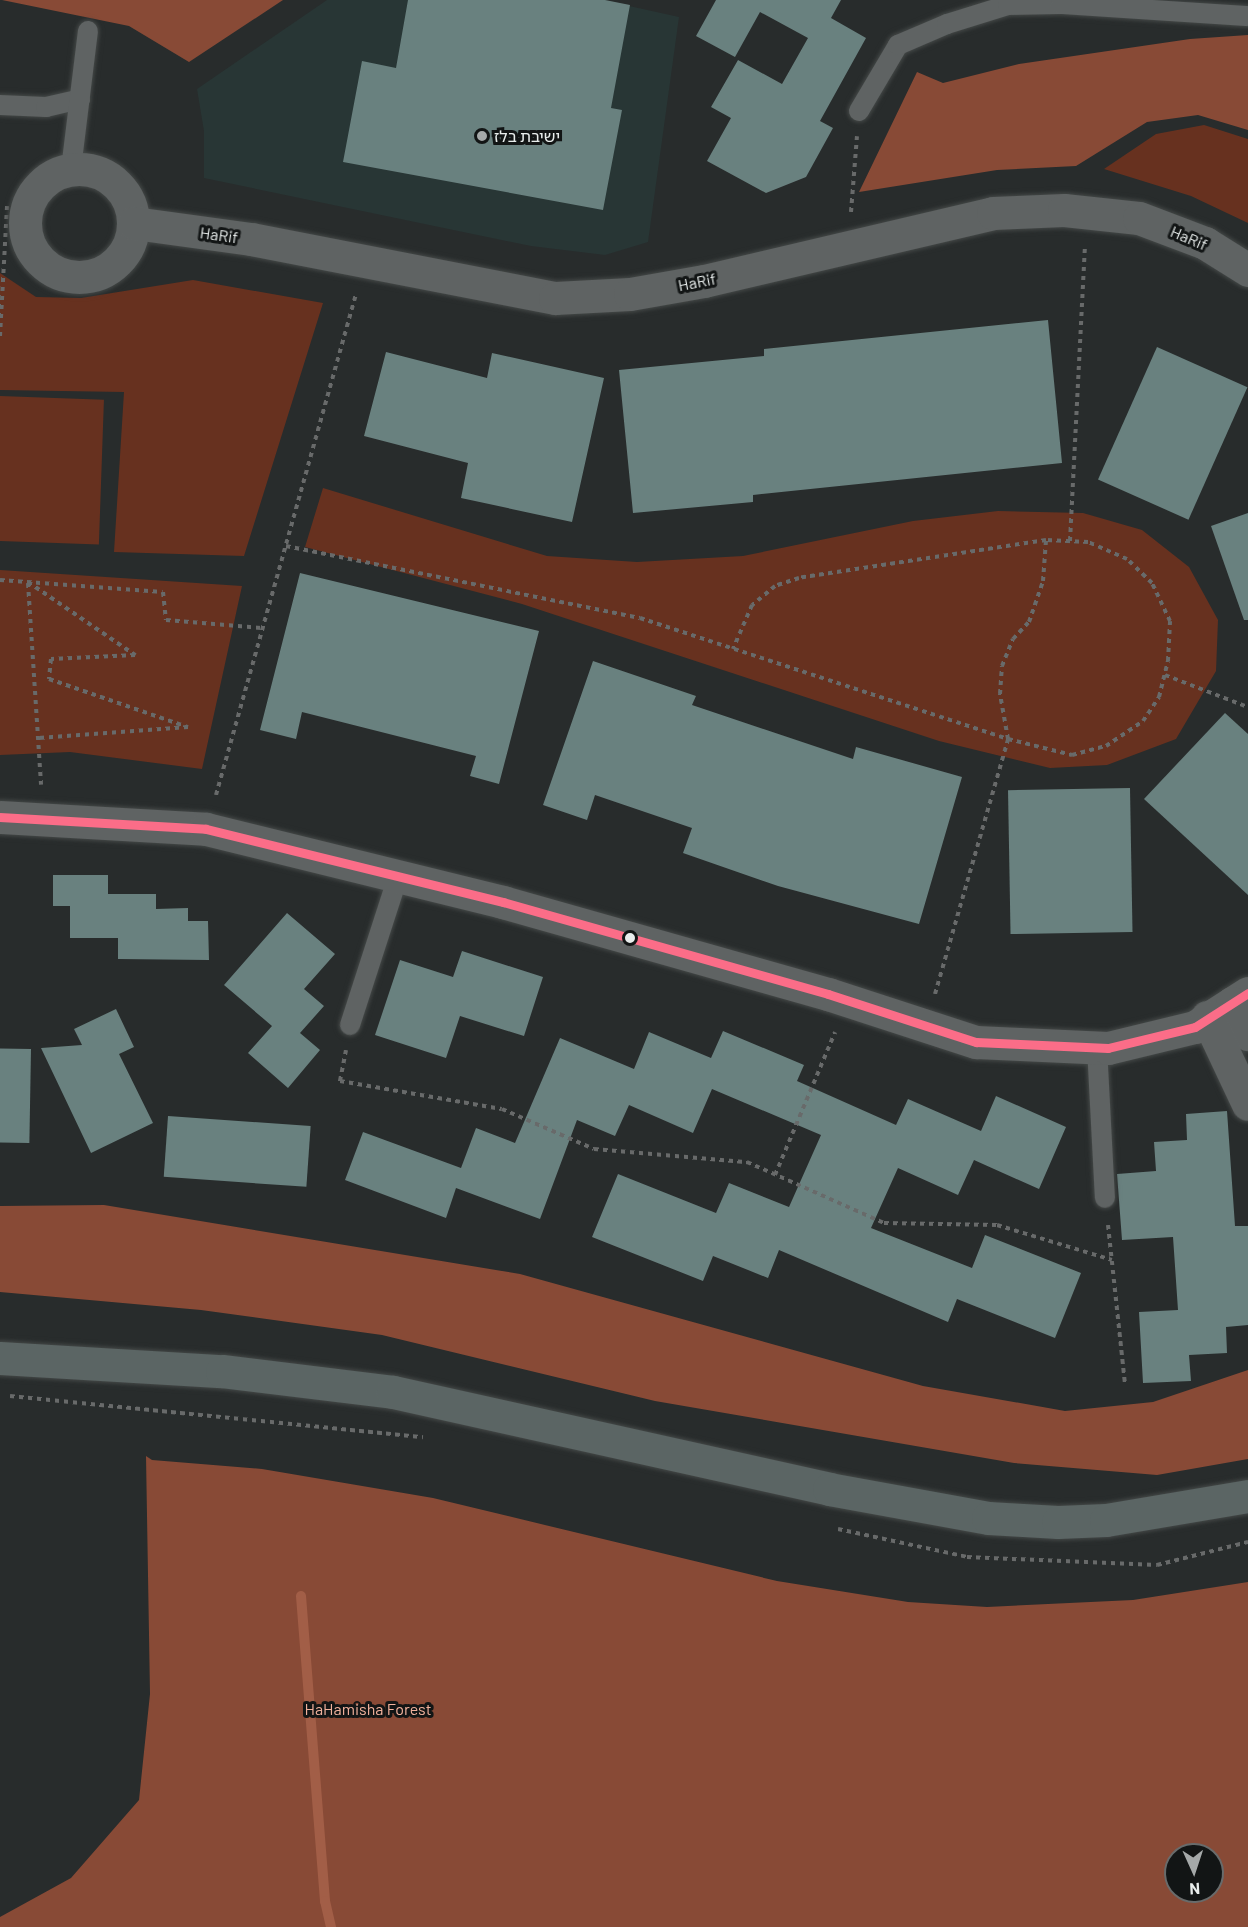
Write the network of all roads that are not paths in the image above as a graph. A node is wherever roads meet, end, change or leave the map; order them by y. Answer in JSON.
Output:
{"nodes":[{"id":1,"x":1248,"y":16,"type":"edge"},
{"id":2,"x":88,"y":31,"type":"dead end"},
{"id":3,"x":80,"y":99,"type":"junction"},
{"id":4,"x":0,"y":105,"type":"edge"},
{"id":5,"x":859,"y":111,"type":"road end"},
{"id":6,"x":71,"y":169,"type":"junction"},
{"id":7,"x":11,"y":206,"type":"edge"},
{"id":8,"x":134,"y":223,"type":"junction"},
{"id":9,"x":1248,"y":270,"type":"edge"},
{"id":10,"x":0,"y":817,"type":"edge"},
{"id":11,"x":398,"y":876,"type":"junction"},
{"id":12,"x":1229,"y":1004,"type":"edge"},
{"id":13,"x":350,"y":1025,"type":"road end"},
{"id":14,"x":1248,"y":1034,"type":"edge"},
{"id":15,"x":1097,"y":1047,"type":"junction"},
{"id":16,"x":1248,"y":1104,"type":"edge"},
{"id":17,"x":1105,"y":1198,"type":"road end"},
{"id":18,"x":0,"y":1358,"type":"edge"},
{"id":19,"x":1248,"y":1496,"type":"edge"}],
"edges":[{"from":1,"to":5,"type":"lane"},
{"from":2,"to":3,"type":"lane"},
{"from":3,"to":4,"type":"lane"},
{"from":3,"to":6,"type":"lane"},
{"from":6,"to":7,"type":"street"},
{"from":6,"to":8,"type":"street"},
{"from":7,"to":8,"type":"street"},
{"from":8,"to":9,"type":"street","name":"HaRif"},
{"from":10,"to":11,"type":"street"},
{"from":11,"to":13,"type":"lane"},
{"from":11,"to":15,"type":"street"},
{"from":12,"to":14,"type":"street"},
{"from":12,"to":15,"type":"street"},
{"from":12,"to":16,"type":"street"},
{"from":15,"to":17,"type":"lane"},
{"from":18,"to":19,"type":"main road"}]}
